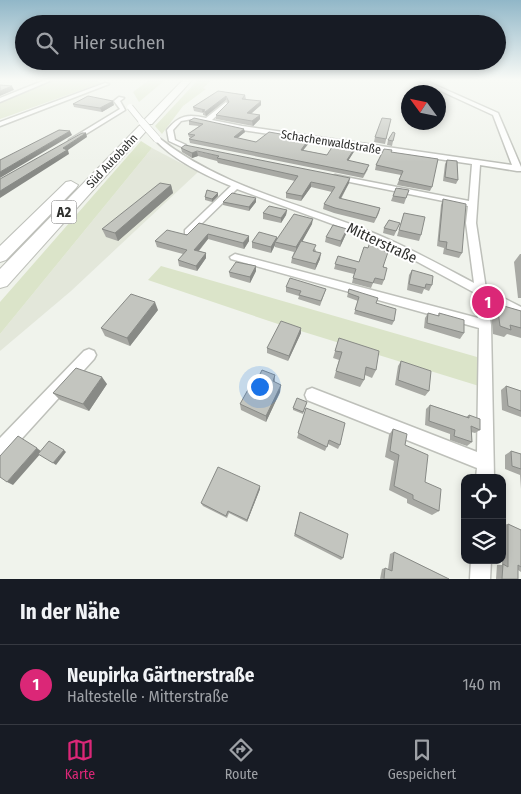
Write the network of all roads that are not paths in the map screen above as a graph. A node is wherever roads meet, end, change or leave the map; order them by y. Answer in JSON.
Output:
{"nodes":[{"id":1,"x":42,"y":107,"type":"edge"},
{"id":2,"x":121,"y":107,"type":"edge"},
{"id":3,"x":130,"y":107,"type":"edge"},
{"id":4,"x":151,"y":107,"type":"edge"},
{"id":5,"x":154,"y":107,"type":"edge"},
{"id":6,"x":223,"y":107,"type":"edge"},
{"id":7,"x":480,"y":107,"type":"edge"},
{"id":8,"x":140,"y":118,"type":"junction"},
{"id":9,"x":208,"y":120,"type":"junction"},
{"id":10,"x":0,"y":124,"type":"edge"},
{"id":11,"x":184,"y":146,"type":"junction"},
{"id":12,"x":60,"y":147,"type":"edge"},
{"id":13,"x":193,"y":148,"type":"edge"},
{"id":14,"x":170,"y":151,"type":"junction"},
{"id":15,"x":476,"y":163,"type":"junction"},
{"id":16,"x":519,"y":169,"type":"edge"},
{"id":17,"x":327,"y":175,"type":"edge"},
{"id":18,"x":237,"y":185,"type":"junction"},
{"id":19,"x":472,"y":204,"type":"junction"},
{"id":20,"x":188,"y":232,"type":"edge"},
{"id":21,"x":0,"y":256,"type":"edge"},
{"id":22,"x":235,"y":257,"type":"dead end"},
{"id":23,"x":0,"y":281,"type":"edge"},
{"id":24,"x":481,"y":292,"type":"junction"},
{"id":25,"x":521,"y":312,"type":"edge"},
{"id":26,"x":485,"y":325,"type":"junction"},
{"id":27,"x":89,"y":355,"type":"dead end"},
{"id":28,"x":312,"y":395,"type":"dead end"},
{"id":29,"x":0,"y":450,"type":"edge"},
{"id":30,"x":485,"y":471,"type":"edge"},
{"id":31,"x":481,"y":564,"type":"edge"},
{"id":32,"x":480,"y":579,"type":"edge"}],
"edges":[{"from":1,"to":10,"type":"street"},
{"from":2,"to":12,"type":"street","name":"Mitterstraße"},
{"from":3,"to":8,"type":"street","name":"Mitterstraße"},
{"from":4,"to":8,"type":"highway","name":"Süd Autobahn","number":"A2"},
{"from":5,"to":8,"type":"highway","name":"Süd Autobahn","number":"A2"},
{"from":6,"to":9,"type":"street"},
{"from":7,"to":16,"type":"street"},
{"from":8,"to":14,"type":"street","name":"Mitterstraße","bridge":true},
{"from":8,"to":21,"type":"highway","name":"Süd Autobahn","number":"A2"},
{"from":8,"to":23,"type":"highway","name":"Süd Autobahn","number":"A2"},
{"from":9,"to":11,"type":"street","name":"Schachenwaldstraße"},
{"from":9,"to":15,"type":"street","name":"Schachenwaldstraße"},
{"from":11,"to":13,"type":"street"},
{"from":11,"to":14,"type":"street"},
{"from":14,"to":18,"type":"street","name":"Mitterstraße"},
{"from":15,"to":16,"type":"street","name":"Schachenwaldstraße"},
{"from":15,"to":19,"type":"street"},
{"from":17,"to":19,"type":"street"},
{"from":18,"to":20,"type":"street"},
{"from":18,"to":24,"type":"street","name":"Mitterstraße"},
{"from":19,"to":24,"type":"street"},
{"from":22,"to":26,"type":"street"},
{"from":24,"to":25,"type":"street","name":"Mitterstraße"},
{"from":24,"to":26,"type":"street"},
{"from":26,"to":30,"type":"street"},
{"from":27,"to":29,"type":"street"},
{"from":28,"to":30,"type":"street"},
{"from":31,"to":32,"type":"street"}]}
